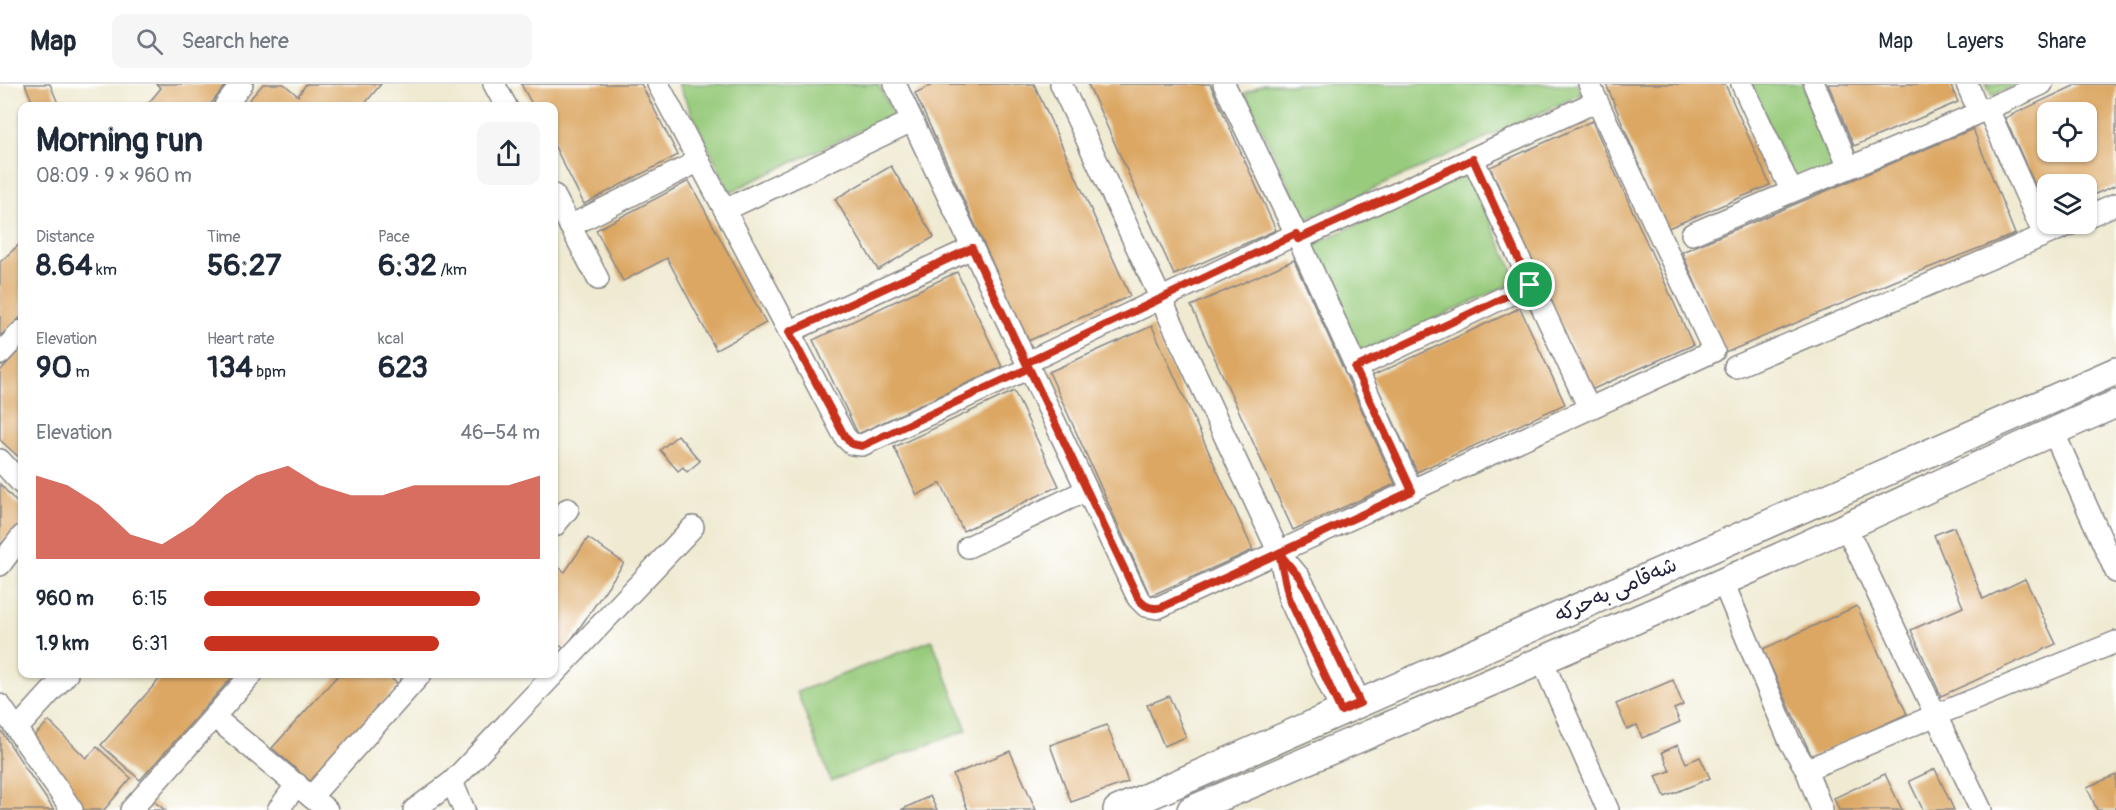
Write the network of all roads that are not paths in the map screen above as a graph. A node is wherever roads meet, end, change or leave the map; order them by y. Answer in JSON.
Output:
{"nodes":[{"id":1,"x":242,"y":84,"type":"edge"},
{"id":2,"x":494,"y":84,"type":"edge"},
{"id":3,"x":658,"y":84,"type":"edge"},
{"id":4,"x":895,"y":84,"type":"edge"},
{"id":5,"x":1061,"y":84,"type":"edge"},
{"id":6,"x":1225,"y":84,"type":"edge"},
{"id":7,"x":1742,"y":84,"type":"edge"},
{"id":8,"x":1814,"y":84,"type":"edge"},
{"id":9,"x":1967,"y":84,"type":"edge"},
{"id":10,"x":2042,"y":84,"type":"edge"},
{"id":11,"x":1593,"y":92,"type":"edge"},
{"id":12,"x":228,"y":102,"type":"edge"},
{"id":13,"x":504,"y":102,"type":"edge"},
{"id":14,"x":1984,"y":111,"type":"junction"},
{"id":15,"x":912,"y":121,"type":"junction"},
{"id":16,"x":1473,"y":159,"type":"junction"},
{"id":17,"x":699,"y":161,"type":"junction"},
{"id":18,"x":1849,"y":167,"type":"junction"},
{"id":19,"x":1791,"y":190,"type":"junction"},
{"id":20,"x":558,"y":203,"type":"edge"},
{"id":21,"x":2116,"y":204,"type":"edge"},
{"id":22,"x":725,"y":210,"type":"junction"},
{"id":23,"x":2097,"y":212,"type":"edge"},
{"id":24,"x":570,"y":226,"type":"junction"},
{"id":25,"x":1692,"y":234,"type":"dead end"},
{"id":26,"x":2044,"y":235,"type":"joint"},
{"id":27,"x":1297,"y":237,"type":"junction"},
{"id":28,"x":972,"y":248,"type":"junction"},
{"id":29,"x":598,"y":279,"type":"dead end"},
{"id":30,"x":1530,"y":285,"type":"junction"},
{"id":31,"x":1159,"y":298,"type":"junction"},
{"id":32,"x":789,"y":332,"type":"junction"},
{"id":33,"x":18,"y":335,"type":"edge"},
{"id":34,"x":0,"y":354,"type":"edge"},
{"id":35,"x":1028,"y":366,"type":"junction"},
{"id":36,"x":1735,"y":366,"type":"dead end"},
{"id":37,"x":1355,"y":368,"type":"junction"},
{"id":38,"x":2116,"y":371,"type":"edge"},
{"id":39,"x":2116,"y":404,"type":"edge"},
{"id":40,"x":1589,"y":408,"type":"junction"},
{"id":41,"x":2053,"y":431,"type":"junction"},
{"id":42,"x":0,"y":460,"type":"edge"},
{"id":43,"x":1908,"y":463,"type":"junction"},
{"id":44,"x":18,"y":480,"type":"edge"},
{"id":45,"x":1851,"y":487,"type":"junction"},
{"id":46,"x":1087,"y":490,"type":"junction"},
{"id":47,"x":1412,"y":491,"type":"junction"},
{"id":48,"x":1922,"y":493,"type":"junction"},
{"id":49,"x":568,"y":509,"type":"dead end"},
{"id":50,"x":558,"y":521,"type":"edge"},
{"id":51,"x":1856,"y":523,"type":"junction"},
{"id":52,"x":693,"y":527,"type":"dead end"},
{"id":53,"x":18,"y":541,"type":"edge"},
{"id":54,"x":968,"y":547,"type":"dead end"},
{"id":55,"x":1279,"y":553,"type":"junction"},
{"id":56,"x":0,"y":564,"type":"edge"},
{"id":57,"x":2116,"y":572,"type":"edge"},
{"id":58,"x":1723,"y":582,"type":"junction"},
{"id":59,"x":2116,"y":642,"type":"edge"},
{"id":60,"x":1542,"y":660,"type":"junction"},
{"id":61,"x":558,"y":670,"type":"edge"},
{"id":62,"x":61,"y":678,"type":"edge"},
{"id":63,"x":248,"y":678,"type":"edge"},
{"id":64,"x":417,"y":678,"type":"edge"},
{"id":65,"x":550,"y":678,"type":"edge"},
{"id":66,"x":1351,"y":707,"type":"junction"},
{"id":67,"x":5,"y":715,"type":"edge"},
{"id":68,"x":1936,"y":715,"type":"junction"},
{"id":69,"x":214,"y":717,"type":"junction"},
{"id":70,"x":1806,"y":769,"type":"junction"},
{"id":71,"x":452,"y":782,"type":"junction"},
{"id":72,"x":312,"y":797,"type":"edge"},
{"id":73,"x":72,"y":810,"type":"edge"},
{"id":74,"x":131,"y":810,"type":"edge"},
{"id":75,"x":278,"y":810,"type":"edge"},
{"id":76,"x":414,"y":810,"type":"edge"},
{"id":77,"x":464,"y":810,"type":"edge"},
{"id":78,"x":1117,"y":810,"type":"edge"},
{"id":79,"x":1191,"y":810,"type":"edge"},
{"id":80,"x":1608,"y":810,"type":"edge"},
{"id":81,"x":1822,"y":810,"type":"edge"},
{"id":82,"x":1981,"y":810,"type":"edge"}],
"edges":[{"from":1,"to":12,"type":"street"},
{"from":2,"to":13,"type":"street"},
{"from":3,"to":17,"type":"street"},
{"from":4,"to":15,"type":"street"},
{"from":5,"to":31,"type":"street"},
{"from":6,"to":27,"type":"street"},
{"from":7,"to":19,"type":"street"},
{"from":8,"to":18,"type":"street"},
{"from":9,"to":14,"type":"street"},
{"from":10,"to":14,"type":"street"},
{"from":11,"to":16,"type":"street"},
{"from":11,"to":40,"type":"street"},
{"from":14,"to":18,"type":"street"},
{"from":14,"to":26,"type":"street"},
{"from":15,"to":22,"type":"street"},
{"from":15,"to":28,"type":"street"},
{"from":16,"to":27,"type":"street"},
{"from":16,"to":30,"type":"street"},
{"from":17,"to":22,"type":"street"},
{"from":17,"to":24,"type":"street"},
{"from":18,"to":19,"type":"street"},
{"from":19,"to":25,"type":"street"},
{"from":20,"to":24,"type":"street"},
{"from":21,"to":23,"type":"street"},
{"from":22,"to":32,"type":"street"},
{"from":24,"to":29,"type":"street"},
{"from":26,"to":36,"type":"street"},
{"from":27,"to":31,"type":"street"},
{"from":27,"to":37,"type":"street"},
{"from":28,"to":32,"type":"street"},
{"from":28,"to":35,"type":"street"},
{"from":30,"to":37,"type":"street"},
{"from":30,"to":40,"type":"street"},
{"from":31,"to":35,"type":"street"},
{"from":31,"to":55,"type":"street"},
{"from":32,"to":35,"type":"street"},
{"from":33,"to":34,"type":"street"},
{"from":35,"to":46,"type":"street"},
{"from":37,"to":47,"type":"street"},
{"from":38,"to":43,"type":"main road","name":"شەقامی بەحرکە"},
{"from":39,"to":41,"type":"main road","name":"شەقامی بەحرکە"},
{"from":40,"to":47,"type":"street"},
{"from":41,"to":48,"type":"main road","name":"شەقامی بەحرکە"},
{"from":41,"to":57,"type":"street"},
{"from":42,"to":44,"type":"street"},
{"from":43,"to":45,"type":"main road","name":"شەقامی بەحرکە"},
{"from":43,"to":48,"type":"main road"},
{"from":45,"to":51,"type":"main road"},
{"from":45,"to":66,"type":"main road","name":"شەقامی بەحرکە"},
{"from":46,"to":54,"type":"street"},
{"from":46,"to":55,"type":"street"},
{"from":47,"to":55,"type":"street"},
{"from":48,"to":51,"type":"main road","name":"شەقامی بەحرکە"},
{"from":49,"to":50,"type":"street"},
{"from":51,"to":58,"type":"main road","name":"شەقامی بەحرکە"},
{"from":51,"to":68,"type":"street"},
{"from":52,"to":61,"type":"street"},
{"from":53,"to":56,"type":"street"},
{"from":55,"to":66,"type":"street"},
{"from":58,"to":60,"type":"main road","name":"شەقامی بەحرکە"},
{"from":58,"to":70,"type":"street"},
{"from":59,"to":68,"type":"street"},
{"from":60,"to":79,"type":"main road","name":"شەقامی بەحرکە"},
{"from":60,"to":80,"type":"street"},
{"from":62,"to":67,"type":"street"},
{"from":63,"to":69,"type":"street"},
{"from":64,"to":72,"type":"street"},
{"from":65,"to":71,"type":"street"},
{"from":66,"to":78,"type":"main road","name":"شەقامی بەحرکە"},
{"from":67,"to":73,"type":"street"},
{"from":68,"to":70,"type":"street"},
{"from":68,"to":82,"type":"street"},
{"from":69,"to":72,"type":"street"},
{"from":69,"to":74,"type":"street"},
{"from":70,"to":81,"type":"street"},
{"from":71,"to":76,"type":"street"},
{"from":71,"to":77,"type":"street"},
{"from":72,"to":75,"type":"street"}]}
